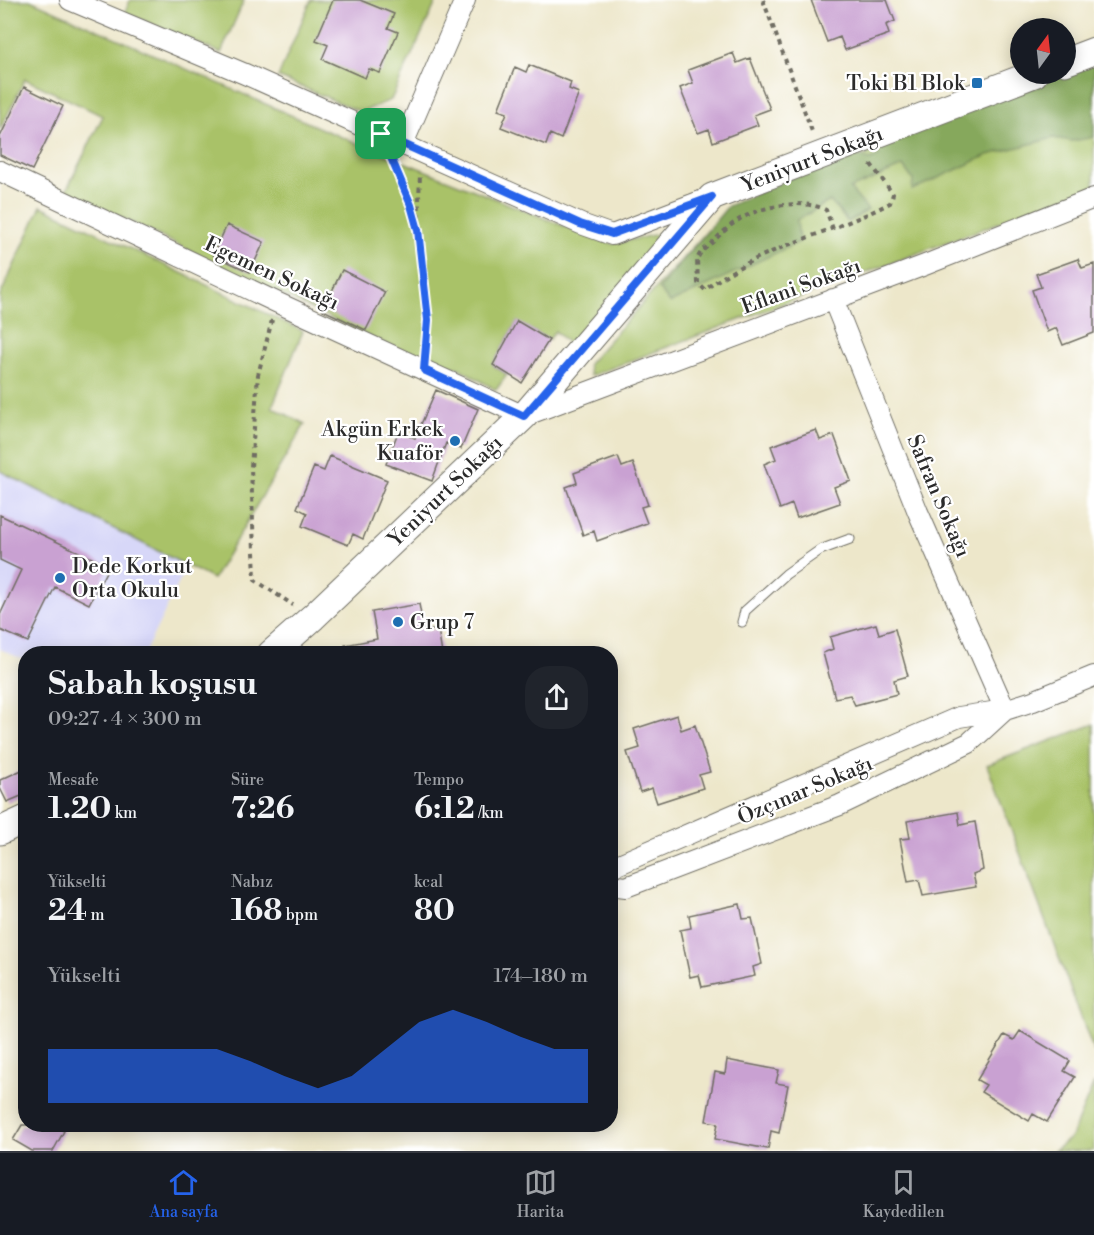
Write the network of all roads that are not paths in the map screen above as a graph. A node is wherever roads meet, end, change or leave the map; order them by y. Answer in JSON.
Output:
{"nodes":[{"id":1,"x":70,"y":0,"type":"edge"},
{"id":2,"x":465,"y":0,"type":"edge"},
{"id":3,"x":1094,"y":51,"type":"edge"},
{"id":4,"x":1076,"y":58,"type":"edge"},
{"id":5,"x":1010,"y":83,"type":"edge"},
{"id":6,"x":403,"y":144,"type":"junction"},
{"id":7,"x":0,"y":171,"type":"edge"},
{"id":8,"x":712,"y":197,"type":"junction"},
{"id":9,"x":1094,"y":198,"type":"edge"},
{"id":10,"x":833,"y":299,"type":"junction"},
{"id":11,"x":524,"y":416,"type":"junction"},
{"id":12,"x":850,"y":539,"type":"dead end"},
{"id":13,"x":742,"y":622,"type":"dead end"},
{"id":14,"x":280,"y":646,"type":"edge"},
{"id":15,"x":1094,"y":676,"type":"edge"},
{"id":16,"x":1005,"y":710,"type":"junction"},
{"id":17,"x":18,"y":823,"type":"edge"},
{"id":18,"x":0,"y":831,"type":"edge"},
{"id":19,"x":618,"y":865,"type":"edge"},
{"id":20,"x":618,"y":886,"type":"edge"}],
"edges":[{"from":1,"to":6,"type":"street"},
{"from":2,"to":6,"type":"street"},
{"from":3,"to":4,"type":"street"},
{"from":5,"to":8,"type":"street","name":"Yeniyurt Sokağı"},
{"from":6,"to":8,"type":"street"},
{"from":7,"to":11,"type":"street","name":"Egemen Sokağı"},
{"from":8,"to":11,"type":"street","name":"Yeniyurt Sokağı"},
{"from":9,"to":10,"type":"street","name":"Eflani Sokağı"},
{"from":10,"to":11,"type":"street","name":"Eflani Sokağı"},
{"from":10,"to":16,"type":"street","name":"Safran Sokağı"},
{"from":11,"to":14,"type":"street","name":"Yeniyurt Sokağı"},
{"from":12,"to":13,"type":"lane"},
{"from":15,"to":16,"type":"street","name":"Özçınar Sokağı"},
{"from":16,"to":19,"type":"street","name":"Özçınar Sokağı"},
{"from":16,"to":20,"type":"street","name":"Özçınar Sokağı"},
{"from":17,"to":18,"type":"street"}]}
